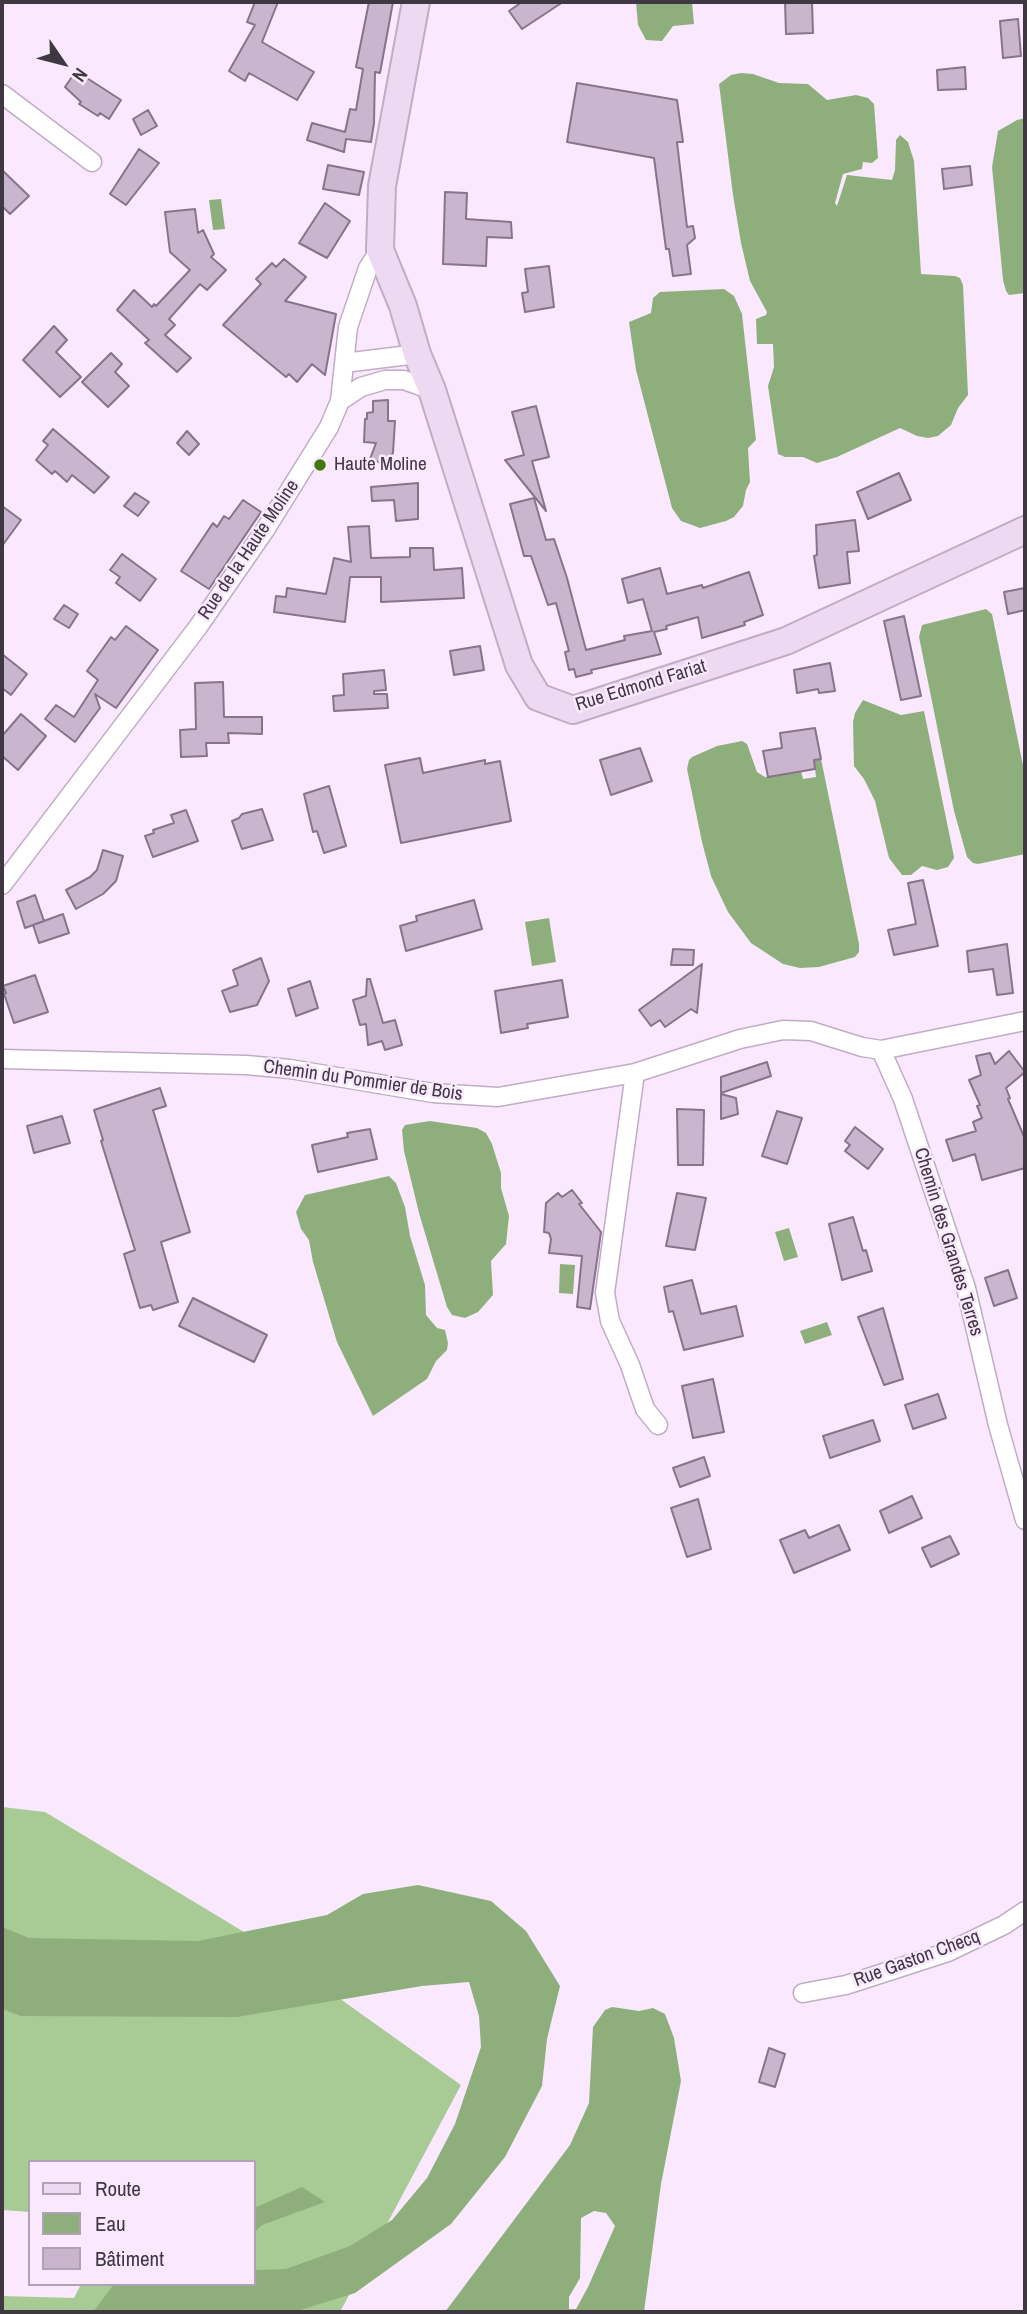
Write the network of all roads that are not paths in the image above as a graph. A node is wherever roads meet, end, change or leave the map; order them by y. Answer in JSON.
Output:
{"nodes":[{"id":1,"x":416,"y":2,"type":"edge"},
{"id":2,"x":2,"y":94,"type":"edge"},
{"id":3,"x":92,"y":162,"type":"dead end"},
{"id":4,"x":380,"y":250,"type":"junction"},
{"id":5,"x":417,"y":354,"type":"junction"},
{"id":6,"x":344,"y":363,"type":"junction"},
{"id":7,"x":432,"y":390,"type":"junction"},
{"id":8,"x":340,"y":401,"type":"junction"},
{"id":9,"x":1025,"y":530,"type":"edge"},
{"id":10,"x":2,"y":885,"type":"edge"},
{"id":11,"x":1025,"y":1021,"type":"edge"},
{"id":12,"x":881,"y":1049,"type":"junction"},
{"id":13,"x":2,"y":1059,"type":"edge"},
{"id":14,"x":635,"y":1073,"type":"junction"},
{"id":15,"x":658,"y":1425,"type":"dead end"},
{"id":16,"x":1025,"y":1520,"type":"edge"},
{"id":17,"x":1025,"y":1911,"type":"edge"},
{"id":18,"x":803,"y":1993,"type":"dead end"}],
"edges":[{"from":1,"to":4,"type":"street","name":"Rue de la Haute Moline"},
{"from":2,"to":3,"type":"street"},
{"from":4,"to":5,"type":"street","name":"Rue Edmond Fariat"},
{"from":4,"to":6,"type":"street","name":"Rue de la Haute Moline"},
{"from":5,"to":6,"type":"street"},
{"from":5,"to":7,"type":"street","name":"Rue Edmond Fariat"},
{"from":6,"to":8,"type":"street","name":"Rue de la Haute Moline"},
{"from":7,"to":8,"type":"street"},
{"from":7,"to":9,"type":"street","name":"Rue Edmond Fariat"},
{"from":8,"to":10,"type":"street","name":"Rue de la Haute Moline"},
{"from":11,"to":12,"type":"street"},
{"from":12,"to":14,"type":"street","name":"Chemin du Pommier de Bois"},
{"from":12,"to":16,"type":"street","name":"Chemin des Grandes Terres"},
{"from":13,"to":14,"type":"street","name":"Chemin du Pommier de Bois"},
{"from":14,"to":15,"type":"street"},
{"from":17,"to":18,"type":"street","name":"Rue Gaston Checq"}]}
